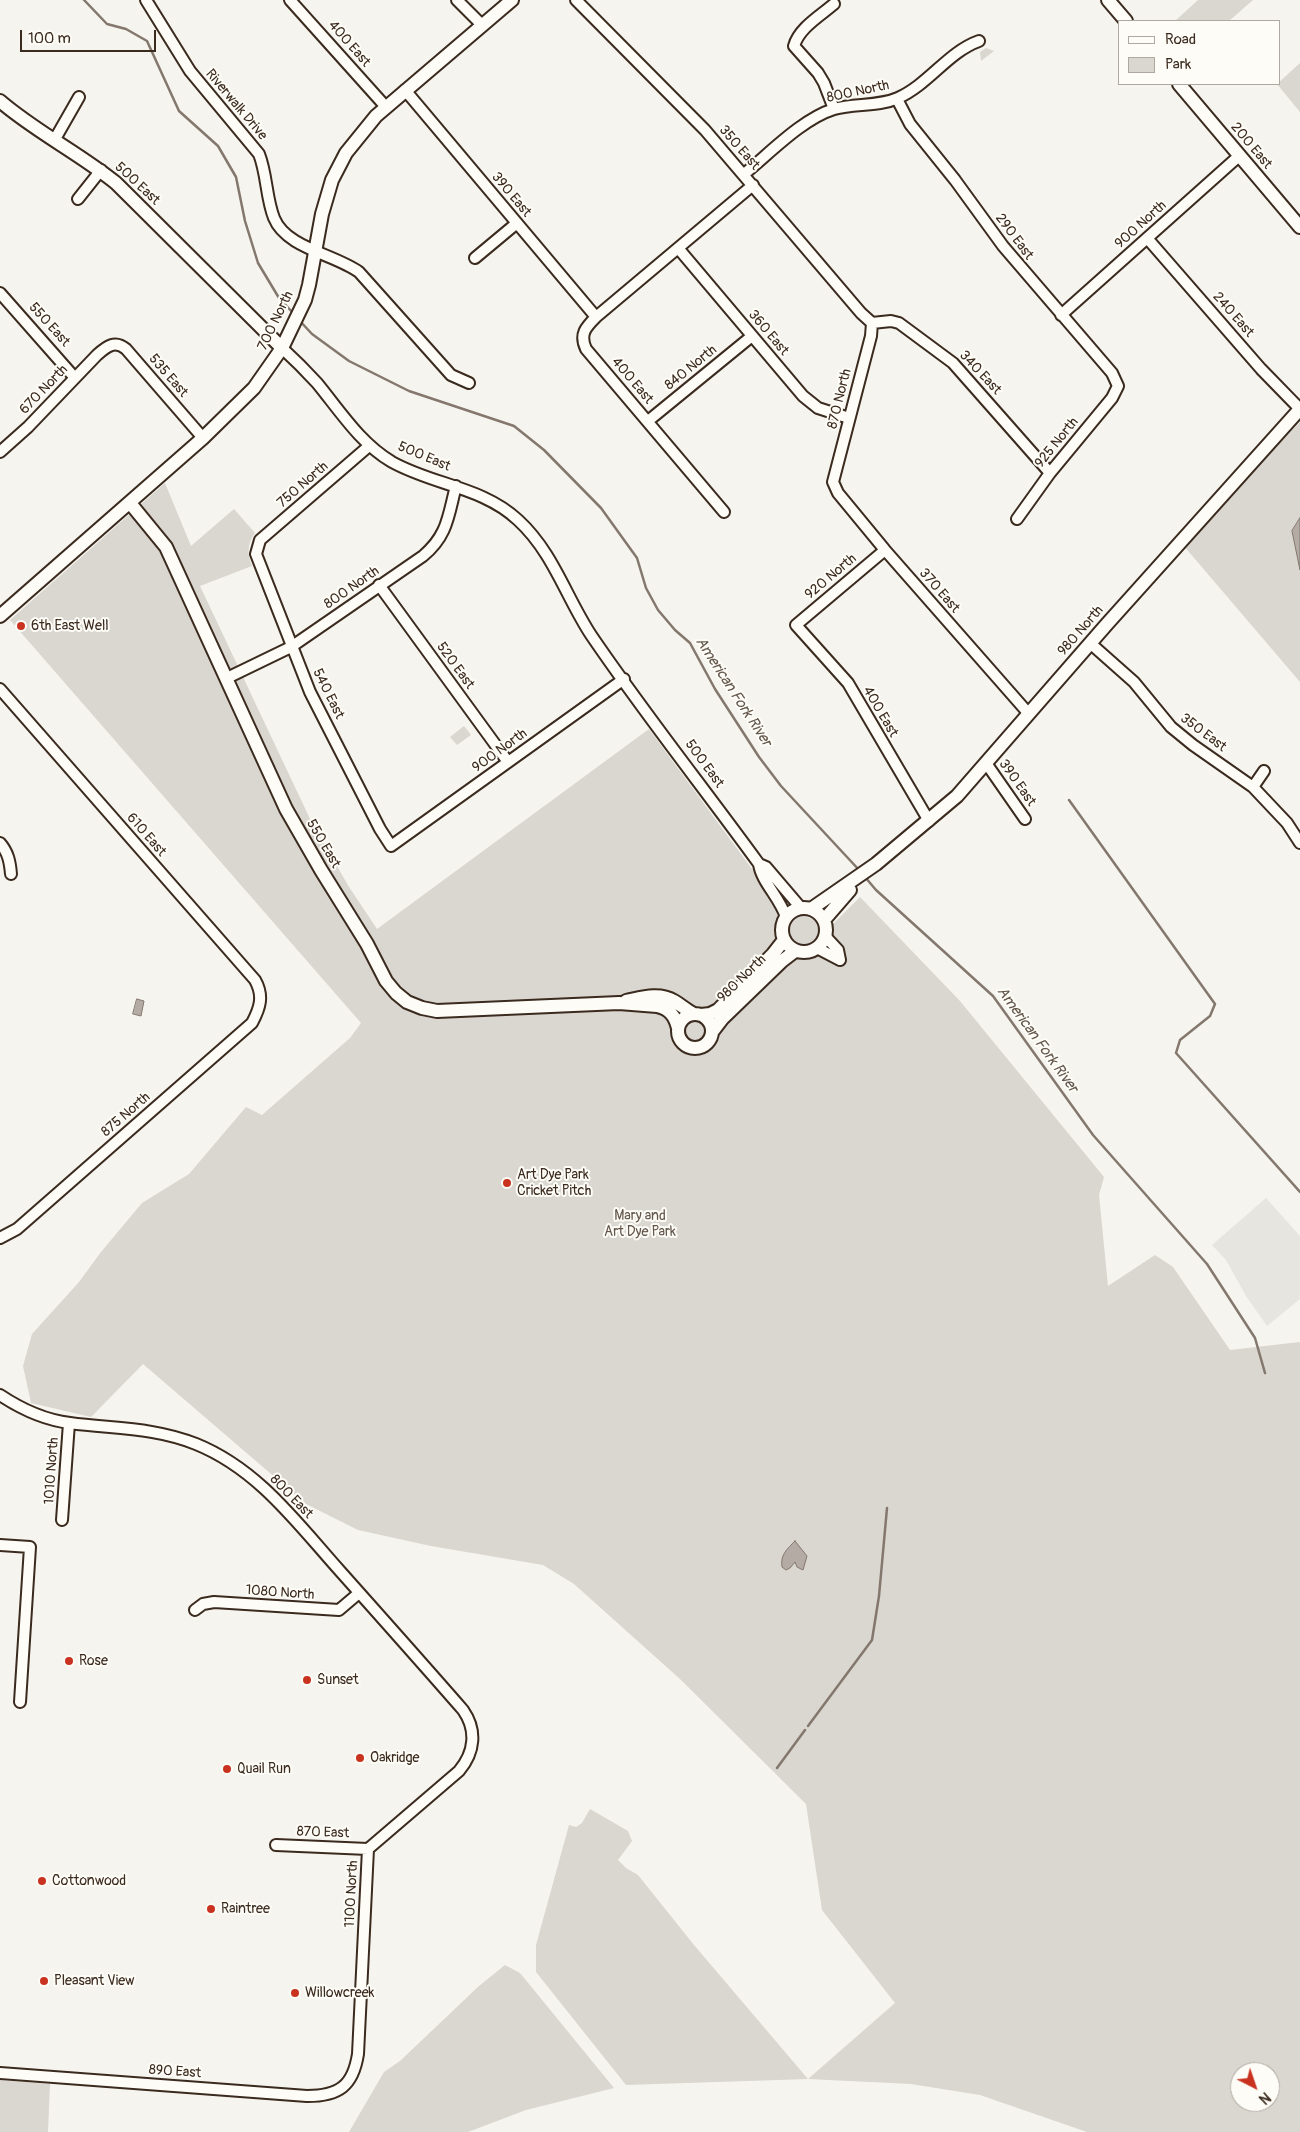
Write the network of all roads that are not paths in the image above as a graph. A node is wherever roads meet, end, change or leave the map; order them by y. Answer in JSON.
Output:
{"nodes":[{"id":1,"x":146,"y":0,"type":"edge"},
{"id":2,"x":290,"y":0,"type":"edge"},
{"id":3,"x":457,"y":0,"type":"edge"},
{"id":4,"x":512,"y":0,"type":"edge"},
{"id":5,"x":576,"y":0,"type":"edge"},
{"id":6,"x":1108,"y":0,"type":"edge"},
{"id":7,"x":834,"y":4,"type":"dead end"},
{"id":8,"x":1125,"y":20,"type":"edge"},
{"id":9,"x":482,"y":25,"type":"junction"},
{"id":10,"x":979,"y":41,"type":"dead end"},
{"id":11,"x":1180,"y":85,"type":"edge"},
{"id":12,"x":406,"y":90,"type":"junction"},
{"id":13,"x":79,"y":97,"type":"dead end"},
{"id":14,"x":897,"y":98,"type":"junction"},
{"id":15,"x":0,"y":101,"type":"edge"},
{"id":16,"x":386,"y":108,"type":"junction"},
{"id":17,"x":834,"y":109,"type":"junction"},
{"id":18,"x":55,"y":140,"type":"junction"},
{"id":19,"x":1240,"y":156,"type":"junction"},
{"id":20,"x":101,"y":170,"type":"junction"},
{"id":21,"x":744,"y":174,"type":"junction"},
{"id":22,"x":753,"y":185,"type":"junction"},
{"id":23,"x":78,"y":199,"type":"dead end"},
{"id":24,"x":517,"y":223,"type":"junction"},
{"id":25,"x":1300,"y":227,"type":"edge"},
{"id":26,"x":1147,"y":238,"type":"junction"},
{"id":27,"x":678,"y":248,"type":"junction"},
{"id":28,"x":316,"y":251,"type":"junction"},
{"id":29,"x":475,"y":258,"type":"dead end"},
{"id":30,"x":0,"y":294,"type":"edge"},
{"id":31,"x":1061,"y":315,"type":"junction"},
{"id":32,"x":596,"y":317,"type":"junction"},
{"id":33,"x":872,"y":323,"type":"junction"},
{"id":34,"x":752,"y":336,"type":"junction"},
{"id":35,"x":107,"y":346,"type":"joint"},
{"id":36,"x":282,"y":348,"type":"junction"},
{"id":37,"x":75,"y":378,"type":"junction"},
{"id":38,"x":469,"y":383,"type":"dead end"},
{"id":39,"x":1118,"y":386,"type":"joint"},
{"id":40,"x":1300,"y":409,"type":"edge"},
{"id":41,"x":850,"y":418,"type":"junction"},
{"id":42,"x":648,"y":422,"type":"junction"},
{"id":43,"x":203,"y":438,"type":"junction"},
{"id":44,"x":369,"y":446,"type":"junction"},
{"id":45,"x":0,"y":452,"type":"edge"},
{"id":46,"x":1050,"y":473,"type":"junction"},
{"id":47,"x":833,"y":482,"type":"joint"},
{"id":48,"x":456,"y":486,"type":"junction"},
{"id":49,"x":130,"y":503,"type":"junction"},
{"id":50,"x":724,"y":512,"type":"dead end"},
{"id":51,"x":1017,"y":519,"type":"dead end"},
{"id":52,"x":257,"y":547,"type":"joint"},
{"id":53,"x":885,"y":550,"type":"junction"},
{"id":54,"x":379,"y":585,"type":"junction"},
{"id":55,"x":0,"y":615,"type":"edge"},
{"id":56,"x":796,"y":625,"type":"joint"},
{"id":57,"x":1090,"y":643,"type":"junction"},
{"id":58,"x":291,"y":647,"type":"junction"},
{"id":59,"x":227,"y":678,"type":"junction"},
{"id":60,"x":624,"y":679,"type":"junction"},
{"id":61,"x":0,"y":689,"type":"edge"},
{"id":62,"x":1029,"y":714,"type":"junction"},
{"id":63,"x":508,"y":762,"type":"junction"},
{"id":64,"x":986,"y":763,"type":"junction"},
{"id":65,"x":1264,"y":771,"type":"dead end"},
{"id":66,"x":1253,"y":787,"type":"junction"},
{"id":67,"x":1025,"y":819,"type":"dead end"},
{"id":68,"x":928,"y":821,"type":"junction"},
{"id":69,"x":0,"y":843,"type":"edge"},
{"id":70,"x":1300,"y":844,"type":"edge"},
{"id":71,"x":392,"y":846,"type":"joint"},
{"id":72,"x":759,"y":864,"type":"junction"},
{"id":73,"x":12,"y":874,"type":"dead end"},
{"id":74,"x":851,"y":885,"type":"junction"},
{"id":75,"x":806,"y":909,"type":"junction"},
{"id":76,"x":786,"y":917,"type":"junction"},
{"id":77,"x":824,"y":920,"type":"junction"},
{"id":78,"x":826,"y":936,"type":"junction"},
{"id":79,"x":784,"y":940,"type":"junction"},
{"id":80,"x":816,"y":948,"type":"junction"},
{"id":81,"x":795,"y":950,"type":"junction"},
{"id":82,"x":619,"y":1003,"type":"junction"},
{"id":83,"x":260,"y":1004,"type":"joint"},
{"id":84,"x":697,"y":1015,"type":"junction"},
{"id":85,"x":678,"y":1028,"type":"junction"},
{"id":86,"x":712,"y":1032,"type":"junction"},
{"id":87,"x":0,"y":1238,"type":"edge"},
{"id":88,"x":0,"y":1395,"type":"edge"},
{"id":89,"x":69,"y":1423,"type":"junction"},
{"id":90,"x":62,"y":1520,"type":"dead end"},
{"id":91,"x":0,"y":1545,"type":"edge"},
{"id":92,"x":359,"y":1592,"type":"junction"},
{"id":93,"x":195,"y":1610,"type":"dead end"},
{"id":94,"x":20,"y":1702,"type":"dead end"},
{"id":95,"x":472,"y":1746,"type":"joint"},
{"id":96,"x":276,"y":1845,"type":"dead end"},
{"id":97,"x":368,"y":1849,"type":"junction"},
{"id":98,"x":0,"y":2073,"type":"edge"},
{"id":99,"x":345,"y":2085,"type":"joint"}],
"edges":[{"from":1,"to":28,"type":"street","name":"Riverwalk Drive"},
{"from":2,"to":16,"type":"street","name":"400 East"},
{"from":3,"to":9,"type":"street"},
{"from":4,"to":9,"type":"street","name":"700 North"},
{"from":5,"to":21,"type":"street","name":"350 East"},
{"from":6,"to":8,"type":"street"},
{"from":7,"to":17,"type":"street"},
{"from":9,"to":12,"type":"street","name":"700 North"},
{"from":10,"to":14,"type":"street","name":"800 North"},
{"from":11,"to":19,"type":"street","name":"200 East"},
{"from":12,"to":16,"type":"street","name":"700 North"},
{"from":12,"to":24,"type":"street","name":"390 East"},
{"from":13,"to":18,"type":"street"},
{"from":14,"to":17,"type":"street","name":"800 North"},
{"from":14,"to":31,"type":"street","name":"290 East"},
{"from":15,"to":18,"type":"street","name":"500 East"},
{"from":16,"to":28,"type":"street","name":"700 North"},
{"from":17,"to":21,"type":"street","name":"800 North"},
{"from":18,"to":20,"type":"street","name":"500 East"},
{"from":19,"to":25,"type":"street","name":"200 East"},
{"from":19,"to":26,"type":"street","name":"900 North"},
{"from":20,"to":23,"type":"street"},
{"from":20,"to":36,"type":"street","name":"500 East"},
{"from":21,"to":22,"type":"street","name":"350 East"},
{"from":22,"to":27,"type":"street"},
{"from":22,"to":33,"type":"street","name":"350 East"},
{"from":24,"to":29,"type":"street"},
{"from":24,"to":32,"type":"street","name":"390 East"},
{"from":26,"to":31,"type":"street","name":"900 North"},
{"from":26,"to":40,"type":"street","name":"240 East"},
{"from":27,"to":32,"type":"street"},
{"from":27,"to":34,"type":"street","name":"360 East"},
{"from":28,"to":36,"type":"street","name":"700 North"},
{"from":28,"to":38,"type":"street","name":"Riverwalk Drive"},
{"from":30,"to":37,"type":"street","name":"550 East"},
{"from":31,"to":39,"type":"street","name":"290 East"},
{"from":32,"to":42,"type":"street","name":"400 East"},
{"from":33,"to":41,"type":"street","name":"870 North"},
{"from":33,"to":46,"type":"street","name":"340 East"},
{"from":34,"to":41,"type":"street","name":"360 East"},
{"from":34,"to":42,"type":"street","name":"840 North"},
{"from":35,"to":37,"type":"street","name":"670 North"},
{"from":35,"to":43,"type":"street","name":"535 East"},
{"from":36,"to":43,"type":"street","name":"700 North"},
{"from":36,"to":44,"type":"street","name":"500 East"},
{"from":37,"to":45,"type":"street","name":"670 North"},
{"from":39,"to":46,"type":"street","name":"925 North"},
{"from":40,"to":57,"type":"street","name":"980 North"},
{"from":41,"to":47,"type":"street","name":"870 North"},
{"from":42,"to":50,"type":"street","name":"400 East"},
{"from":43,"to":49,"type":"street","name":"700 North"},
{"from":44,"to":48,"type":"street","name":"500 East"},
{"from":44,"to":52,"type":"street","name":"750 North"},
{"from":46,"to":51,"type":"street","name":"925 North"},
{"from":47,"to":53,"type":"street","name":"370 East"},
{"from":48,"to":54,"type":"street","name":"800 North"},
{"from":48,"to":60,"type":"street","name":"500 East"},
{"from":49,"to":55,"type":"street","name":"700 North"},
{"from":49,"to":59,"type":"street","name":"550 East"},
{"from":52,"to":58,"type":"street","name":"540 East"},
{"from":53,"to":56,"type":"street","name":"920 North"},
{"from":53,"to":62,"type":"street","name":"370 East"},
{"from":54,"to":58,"type":"street","name":"800 North"},
{"from":54,"to":63,"type":"street","name":"520 East"},
{"from":56,"to":68,"type":"street","name":"400 East"},
{"from":57,"to":62,"type":"street","name":"980 North"},
{"from":57,"to":66,"type":"street","name":"350 East"},
{"from":58,"to":59,"type":"street","name":"800 North"},
{"from":58,"to":71,"type":"street","name":"540 East"},
{"from":59,"to":82,"type":"street","name":"550 East"},
{"from":60,"to":63,"type":"street","name":"900 North"},
{"from":60,"to":72,"type":"street","name":"500 East"},
{"from":61,"to":83,"type":"street","name":"610 East"},
{"from":62,"to":64,"type":"street","name":"980 North"},
{"from":63,"to":71,"type":"street","name":"900 North"},
{"from":64,"to":67,"type":"street","name":"390 East"},
{"from":64,"to":68,"type":"street","name":"980 North"},
{"from":65,"to":66,"type":"street"},
{"from":66,"to":70,"type":"street","name":"350 East"},
{"from":68,"to":74,"type":"street","name":"980 North"},
{"from":69,"to":73,"type":"street"},
{"from":72,"to":75,"type":"street","name":"500 East"},
{"from":72,"to":76,"type":"street","name":"500 East"},
{"from":74,"to":75,"type":"street","name":"980 North"},
{"from":74,"to":77,"type":"street","name":"980 North"},
{"from":75,"to":76,"type":"street"},
{"from":75,"to":77,"type":"street"},
{"from":76,"to":79,"type":"street"},
{"from":77,"to":78,"type":"street"},
{"from":78,"to":80,"type":"street"},
{"from":78,"to":80,"type":"street"},
{"from":79,"to":81,"type":"street"},
{"from":79,"to":84,"type":"street","name":"980 North"},
{"from":80,"to":81,"type":"street"},
{"from":81,"to":86,"type":"street","name":"980 North"},
{"from":82,"to":84,"type":"street","name":"550 East"},
{"from":82,"to":85,"type":"street","name":"550 East"},
{"from":83,"to":87,"type":"street","name":"875 North"},
{"from":84,"to":85,"type":"street"},
{"from":84,"to":86,"type":"street"},
{"from":85,"to":86,"type":"street"},
{"from":88,"to":89,"type":"street","name":"800 East"},
{"from":89,"to":90,"type":"street","name":"1010 North"},
{"from":89,"to":92,"type":"street","name":"800 East"},
{"from":91,"to":94,"type":"street"},
{"from":92,"to":93,"type":"street","name":"1080 North"},
{"from":92,"to":95,"type":"street","name":"800 East"},
{"from":95,"to":97,"type":"street","name":"1100 North"},
{"from":96,"to":97,"type":"street","name":"870 East"},
{"from":97,"to":99,"type":"street","name":"1100 North"},
{"from":98,"to":99,"type":"street","name":"890 East"}]}
